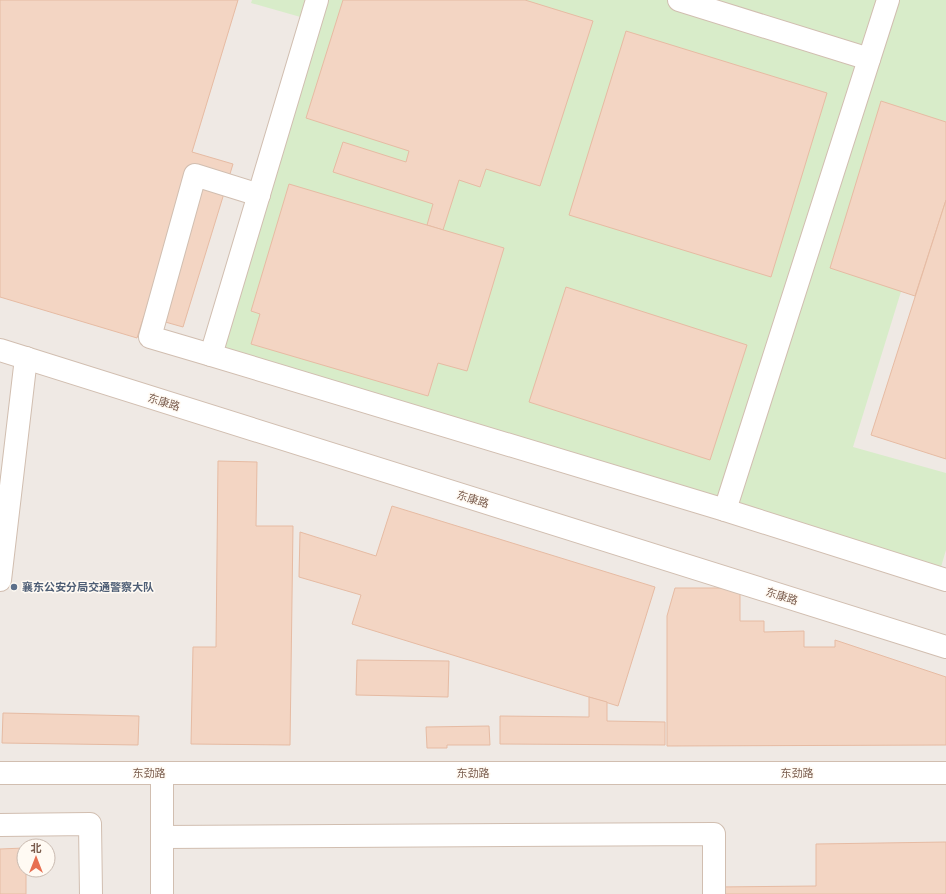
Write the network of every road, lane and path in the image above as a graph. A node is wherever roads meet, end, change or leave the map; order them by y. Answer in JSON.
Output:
{"nodes":[{"id":1,"x":318,"y":0,"type":"edge"},
{"id":2,"x":679,"y":0,"type":"edge"},
{"id":3,"x":888,"y":0,"type":"edge"},
{"id":4,"x":869,"y":59,"type":"junction"},
{"id":5,"x":259,"y":195,"type":"junction"},
{"id":6,"x":0,"y":350,"type":"edge"},
{"id":7,"x":212,"y":355,"type":"junction"},
{"id":8,"x":26,"y":358,"type":"junction"},
{"id":9,"x":725,"y":510,"type":"junction"},
{"id":10,"x":0,"y":580,"type":"edge"},
{"id":11,"x":946,"y":580,"type":"edge"},
{"id":12,"x":946,"y":647,"type":"edge"},
{"id":13,"x":0,"y":773,"type":"edge"},
{"id":14,"x":162,"y":773,"type":"junction"},
{"id":15,"x":946,"y":773,"type":"edge"},
{"id":16,"x":0,"y":825,"type":"edge"},
{"id":17,"x":162,"y":837,"type":"junction"},
{"id":18,"x":91,"y":894,"type":"edge"},
{"id":19,"x":162,"y":894,"type":"edge"},
{"id":20,"x":714,"y":894,"type":"edge"}],
"edges":[{"from":1,"to":5,"type":"street"},
{"from":2,"to":4,"type":"street"},
{"from":3,"to":4,"type":"street"},
{"from":4,"to":9,"type":"street"},
{"from":5,"to":7,"type":"street"},
{"from":5,"to":7,"type":"street"},
{"from":6,"to":8,"type":"street","name":"东康路"},
{"from":7,"to":9,"type":"street"},
{"from":8,"to":10,"type":"street"},
{"from":8,"to":12,"type":"street","name":"东康路"},
{"from":9,"to":11,"type":"street"},
{"from":13,"to":14,"type":"street","name":"东劲路"},
{"from":14,"to":15,"type":"street","name":"东劲路"},
{"from":14,"to":17,"type":"street"},
{"from":16,"to":18,"type":"street"},
{"from":17,"to":19,"type":"street"},
{"from":17,"to":20,"type":"street"}]}
